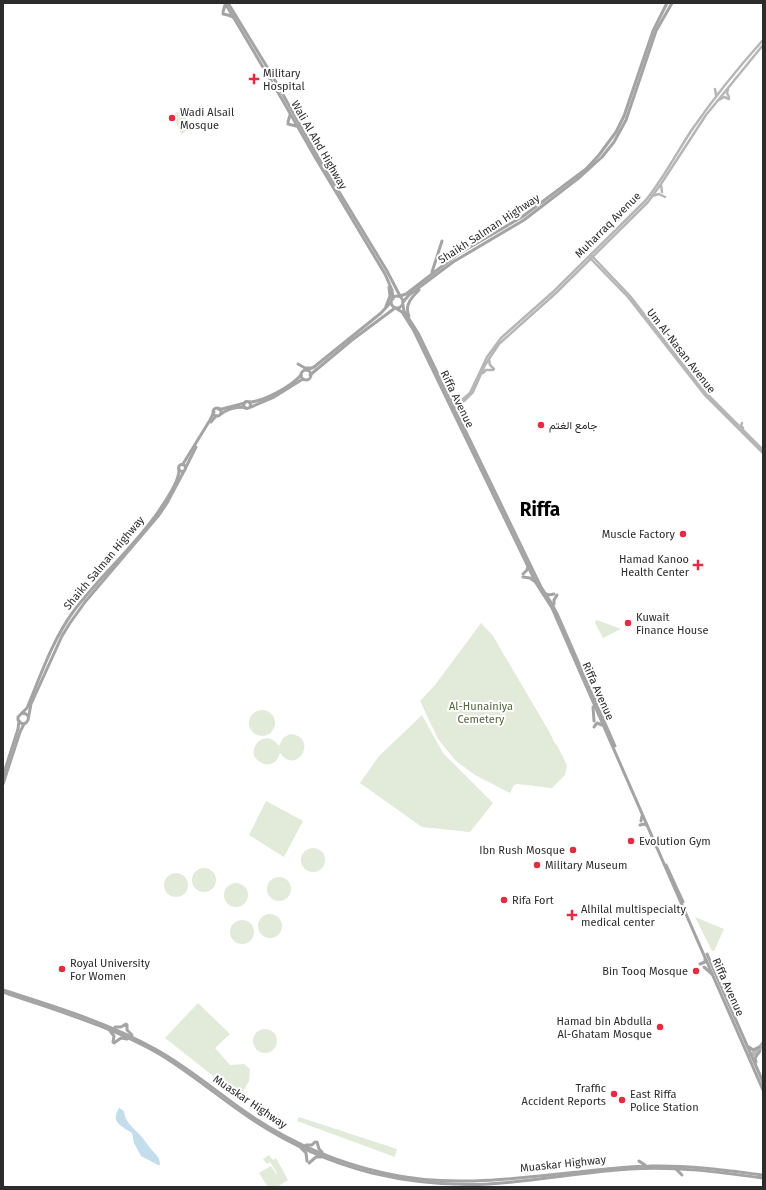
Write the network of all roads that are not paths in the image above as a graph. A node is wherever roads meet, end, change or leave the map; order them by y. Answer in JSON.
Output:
{"nodes":[{"id":1,"x":225,"y":3,"type":"edge"},
{"id":2,"x":228,"y":3,"type":"edge"},
{"id":3,"x":667,"y":3,"type":"edge"},
{"id":4,"x":672,"y":3,"type":"edge"},
{"id":5,"x":229,"y":9,"type":"junction"},
{"id":6,"x":234,"y":18,"type":"junction"},
{"id":7,"x":242,"y":25,"type":"junction"},
{"id":8,"x":763,"y":41,"type":"edge"},
{"id":9,"x":758,"y":46,"type":"junction"},
{"id":10,"x":763,"y":46,"type":"edge"},
{"id":11,"x":729,"y":85,"type":"junction"},
{"id":12,"x":724,"y":87,"type":"junction"},
{"id":13,"x":716,"y":97,"type":"junction"},
{"id":14,"x":714,"y":104,"type":"junction"},
{"id":15,"x":290,"y":113,"type":"junction"},
{"id":16,"x":293,"y":119,"type":"junction"},
{"id":17,"x":297,"y":126,"type":"junction"},
{"id":18,"x":308,"y":140,"type":"junction"},
{"id":19,"x":674,"y":159,"type":"junction"},
{"id":20,"x":675,"y":162,"type":"junction"},
{"id":21,"x":661,"y":184,"type":"junction"},
{"id":22,"x":649,"y":189,"type":"dead end"},
{"id":23,"x":662,"y":192,"type":"dead end"},
{"id":24,"x":651,"y":195,"type":"junction"},
{"id":25,"x":665,"y":197,"type":"dead end"},
{"id":26,"x":341,"y":198,"type":"junction"},
{"id":27,"x":442,"y":241,"type":"dead end"},
{"id":28,"x":436,"y":247,"type":"dead end"},
{"id":29,"x":439,"y":250,"type":"junction"},
{"id":30,"x":598,"y":250,"type":"junction"},
{"id":31,"x":590,"y":256,"type":"junction"},
{"id":32,"x":595,"y":263,"type":"junction"},
{"id":33,"x":584,"y":264,"type":"junction"},
{"id":34,"x":599,"y":264,"type":"junction"},
{"id":35,"x":430,"y":276,"type":"junction"},
{"id":36,"x":388,"y":279,"type":"junction"},
{"id":37,"x":426,"y":282,"type":"junction"},
{"id":38,"x":396,"y":290,"type":"junction"},
{"id":39,"x":412,"y":290,"type":"junction"},
{"id":40,"x":625,"y":291,"type":"junction"},
{"id":41,"x":400,"y":296,"type":"junction"},
{"id":42,"x":393,"y":298,"type":"junction"},
{"id":43,"x":547,"y":299,"type":"junction"},
{"id":44,"x":391,"y":302,"type":"junction"},
{"id":45,"x":403,"y":304,"type":"junction"},
{"id":46,"x":396,"y":309,"type":"junction"},
{"id":47,"x":381,"y":314,"type":"junction"},
{"id":48,"x":387,"y":314,"type":"junction"},
{"id":49,"x":404,"y":316,"type":"junction"},
{"id":50,"x":411,"y":321,"type":"junction"},
{"id":51,"x":490,"y":356,"type":"junction"},
{"id":52,"x":298,"y":364,"type":"dead end"},
{"id":53,"x":317,"y":365,"type":"junction"},
{"id":54,"x":307,"y":370,"type":"junction"},
{"id":55,"x":481,"y":374,"type":"junction"},
{"id":56,"x":301,"y":375,"type":"junction"},
{"id":57,"x":310,"y":375,"type":"junction"},
{"id":58,"x":303,"y":379,"type":"junction"},
{"id":59,"x":696,"y":385,"type":"junction"},
{"id":60,"x":448,"y":394,"type":"junction"},
{"id":61,"x":704,"y":394,"type":"junction"},
{"id":62,"x":461,"y":401,"type":"junction"},
{"id":63,"x":249,"y":402,"type":"junction"},
{"id":64,"x":245,"y":403,"type":"junction"},
{"id":65,"x":460,"y":405,"type":"junction"},
{"id":66,"x":251,"y":407,"type":"junction"},
{"id":67,"x":453,"y":407,"type":"junction"},
{"id":68,"x":246,"y":408,"type":"junction"},
{"id":69,"x":218,"y":409,"type":"junction"},
{"id":70,"x":720,"y":411,"type":"junction"},
{"id":71,"x":214,"y":412,"type":"junction"},
{"id":72,"x":221,"y":414,"type":"junction"},
{"id":73,"x":216,"y":416,"type":"junction"},
{"id":74,"x":458,"y":416,"type":"junction"},
{"id":75,"x":742,"y":423,"type":"dead end"},
{"id":76,"x":739,"y":426,"type":"junction"},
{"id":77,"x":744,"y":430,"type":"junction"},
{"id":78,"x":763,"y":450,"type":"edge"},
{"id":79,"x":763,"y":453,"type":"edge"},
{"id":80,"x":183,"y":464,"type":"junction"},
{"id":81,"x":186,"y":467,"type":"junction"},
{"id":82,"x":179,"y":469,"type":"junction"},
{"id":83,"x":184,"y":471,"type":"junction"},
{"id":84,"x":168,"y":508,"type":"dead end"},
{"id":85,"x":159,"y":515,"type":"junction"},
{"id":86,"x":528,"y":565,"type":"junction"},
{"id":87,"x":536,"y":583,"type":"junction"},
{"id":88,"x":545,"y":593,"type":"junction"},
{"id":89,"x":555,"y":610,"type":"junction"},
{"id":90,"x":47,"y":661,"type":"junction"},
{"id":91,"x":47,"y":669,"type":"junction"},
{"id":92,"x":580,"y":673,"type":"junction"},
{"id":93,"x":590,"y":688,"type":"junction"},
{"id":94,"x":593,"y":695,"type":"junction"},
{"id":95,"x":594,"y":702,"type":"junction"},
{"id":96,"x":22,"y":713,"type":"junction"},
{"id":97,"x":28,"y":716,"type":"junction"},
{"id":98,"x":19,"y":721,"type":"junction"},
{"id":99,"x":594,"y":721,"type":"dead end"},
{"id":100,"x":26,"y":723,"type":"junction"},
{"id":101,"x":594,"y":727,"type":"dead end"},
{"id":102,"x":604,"y":727,"type":"junction"},
{"id":103,"x":3,"y":776,"type":"edge"},
{"id":104,"x":3,"y":784,"type":"edge"},
{"id":105,"x":642,"y":814,"type":"junction"},
{"id":106,"x":648,"y":826,"type":"junction"},
{"id":107,"x":705,"y":955,"type":"junction"},
{"id":108,"x":700,"y":964,"type":"dead end"},
{"id":109,"x":704,"y":967,"type":"dead end"},
{"id":110,"x":716,"y":981,"type":"junction"},
{"id":111,"x":3,"y":991,"type":"edge"},
{"id":112,"x":101,"y":1026,"type":"junction"},
{"id":113,"x":111,"y":1027,"type":"junction"},
{"id":114,"x":135,"y":1041,"type":"junction"},
{"id":115,"x":141,"y":1041,"type":"junction"},
{"id":116,"x":746,"y":1042,"type":"junction"},
{"id":117,"x":763,"y":1042,"type":"edge"},
{"id":118,"x":760,"y":1048,"type":"edge"},
{"id":119,"x":750,"y":1056,"type":"junction"},
{"id":120,"x":758,"y":1070,"type":"junction"},
{"id":121,"x":763,"y":1082,"type":"edge"},
{"id":122,"x":763,"y":1090,"type":"edge"},
{"id":123,"x":300,"y":1145,"type":"junction"},
{"id":124,"x":327,"y":1157,"type":"junction"},
{"id":125,"x":649,"y":1166,"type":"junction"},
{"id":126,"x":631,"y":1167,"type":"junction"},
{"id":127,"x":674,"y":1168,"type":"junction"},
{"id":128,"x":688,"y":1169,"type":"junction"},
{"id":129,"x":763,"y":1177,"type":"edge"}],
"edges":[{"from":1,"to":5,"type":"main road","name":"Wali Al Ahd Highway"},
{"from":1,"to":6,"type":"main road"},
{"from":2,"to":7,"type":"main road","name":"Wali Al Ahd Highway"},
{"from":3,"to":35,"type":"main road","name":"Shaikh Salman Highway"},
{"from":4,"to":37,"type":"main road","name":"Shaikh Salman Highway"},
{"from":5,"to":6,"type":"main road","name":"Wali Al Ahd Highway"},
{"from":5,"to":7,"type":"main road"},
{"from":6,"to":15,"type":"main road","name":"Wali Al Ahd Highway"},
{"from":7,"to":18,"type":"main road","name":"Wali Al Ahd Highway"},
{"from":8,"to":9,"type":"main road","name":"Muharraq Avenue"},
{"from":8,"to":10,"type":"main road"},
{"from":9,"to":10,"type":"main road"},
{"from":9,"to":12,"type":"main road","name":"Muharraq Avenue"},
{"from":10,"to":11,"type":"main road","name":"Muharraq Avenue"},
{"from":11,"to":14,"type":"main road","name":"Muharraq Avenue"},
{"from":11,"to":14,"type":"main road"},
{"from":12,"to":13,"type":"main road","name":"Muharraq Avenue"},
{"from":12,"to":13,"type":"main road"},
{"from":13,"to":19,"type":"main road","name":"Muharraq Avenue"},
{"from":14,"to":20,"type":"main road","name":"Muharraq Avenue"},
{"from":15,"to":16,"type":"main road","name":"Wali Al Ahd Highway"},
{"from":15,"to":17,"type":"main road"},
{"from":16,"to":17,"type":"main road","name":"Wali Al Ahd Highway"},
{"from":16,"to":18,"type":"main road"},
{"from":17,"to":26,"type":"main road","name":"Wali Al Ahd Highway"},
{"from":18,"to":26,"type":"main road","name":"Wali Al Ahd Highway"},
{"from":19,"to":20,"type":"main road"},
{"from":19,"to":24,"type":"main road","name":"Muharraq Avenue"},
{"from":20,"to":21,"type":"main road","name":"Muharraq Avenue"},
{"from":21,"to":23,"type":"main road"},
{"from":21,"to":24,"type":"main road","name":"Muharraq Avenue"},
{"from":22,"to":24,"type":"main road"},
{"from":24,"to":25,"type":"main road"},
{"from":24,"to":30,"type":"main road","name":"Muharraq Avenue"},
{"from":24,"to":31,"type":"main road","name":"Muharraq Avenue"},
{"from":26,"to":36,"type":"main road","name":"Wali Al Ahd Highway"},
{"from":26,"to":38,"type":"main road","name":"Wali Al Ahd Highway"},
{"from":27,"to":29,"type":"main road"},
{"from":28,"to":29,"type":"main road"},
{"from":29,"to":35,"type":"main road"},
{"from":30,"to":31,"type":"main road","name":"Muharraq Avenue"},
{"from":30,"to":34,"type":"main road"},
{"from":31,"to":32,"type":"main road","name":"Um Al-Nasan Avenue"},
{"from":31,"to":33,"type":"main road","name":"Muharraq Avenue"},
{"from":31,"to":34,"type":"main road","name":"Um Al-Nasan Avenue"},
{"from":31,"to":43,"type":"main road","name":"Muharraq Avenue"},
{"from":32,"to":33,"type":"main road"},
{"from":32,"to":40,"type":"main road","name":"Um Al-Nasan Avenue"},
{"from":33,"to":43,"type":"main road","name":"Muharraq Avenue"},
{"from":34,"to":40,"type":"main road","name":"Um Al-Nasan Avenue"},
{"from":35,"to":39,"type":"main road","name":"Shaikh Salman Highway"},
{"from":36,"to":42,"type":"main road","name":"Wali Al Ahd Highway"},
{"from":36,"to":47,"type":"main road"},
{"from":37,"to":45,"type":"main road","name":"Shaikh Salman Highway"},
{"from":37,"to":50,"type":"main road"},
{"from":38,"to":39,"type":"main road"},
{"from":38,"to":41,"type":"main road","name":"Wali Al Ahd Highway"},
{"from":39,"to":41,"type":"main road","name":"Shaikh Salman Highway"},
{"from":40,"to":59,"type":"main road","name":"Um Al-Nasan Avenue"},
{"from":40,"to":76,"type":"main road","name":"Um Al-Nasan Avenue"},
{"from":41,"to":42,"type":"main road"},
{"from":41,"to":45,"type":"main road"},
{"from":42,"to":44,"type":"main road"},
{"from":43,"to":51,"type":"main road","name":"Muharraq Avenue"},
{"from":43,"to":62,"type":"main road","name":"Muharraq Avenue"},
{"from":44,"to":46,"type":"main road"},
{"from":44,"to":47,"type":"main road"},
{"from":45,"to":46,"type":"main road"},
{"from":45,"to":50,"type":"main road","name":"Riffa Avenue"},
{"from":46,"to":48,"type":"main road"},
{"from":46,"to":49,"type":"main road","name":"Riffa Avenue"},
{"from":47,"to":53,"type":"main road"},
{"from":48,"to":49,"type":"main road"},
{"from":48,"to":57,"type":"main road"},
{"from":49,"to":67,"type":"main road","name":"Riffa Avenue"},
{"from":50,"to":60,"type":"main road","name":"Riffa Avenue"},
{"from":51,"to":55,"type":"main road","name":"Muharraq Avenue"},
{"from":51,"to":55,"type":"main road"},
{"from":52,"to":53,"type":"main road"},
{"from":53,"to":54,"type":"main road"},
{"from":54,"to":56,"type":"main road"},
{"from":54,"to":57,"type":"main road"},
{"from":55,"to":65,"type":"main road","name":"Muharraq Avenue"},
{"from":56,"to":58,"type":"main road"},
{"from":56,"to":63,"type":"main road"},
{"from":57,"to":58,"type":"main road"},
{"from":58,"to":66,"type":"main road"},
{"from":59,"to":61,"type":"main road","name":"Um Al-Nasan Avenue"},
{"from":59,"to":61,"type":"main road"},
{"from":60,"to":62,"type":"main road"},
{"from":60,"to":67,"type":"main road","name":"Riffa Avenue"},
{"from":61,"to":70,"type":"main road","name":"Um Al-Nasan Avenue"},
{"from":62,"to":67,"type":"main road","name":"Muharraq Avenue"},
{"from":63,"to":64,"type":"main road"},
{"from":63,"to":66,"type":"main road"},
{"from":64,"to":68,"type":"main road"},
{"from":64,"to":69,"type":"main road"},
{"from":65,"to":67,"type":"main road","name":"Muharraq Avenue"},
{"from":65,"to":74,"type":"main road"},
{"from":66,"to":68,"type":"main road"},
{"from":67,"to":74,"type":"main road","name":"Riffa Avenue"},
{"from":67,"to":86,"type":"main road","name":"Riffa Avenue"},
{"from":68,"to":72,"type":"main road"},
{"from":69,"to":71,"type":"main road"},
{"from":69,"to":72,"type":"main road"},
{"from":70,"to":76,"type":"main road"},
{"from":70,"to":79,"type":"main road","name":"Um Al-Nasan Avenue"},
{"from":71,"to":73,"type":"main road"},
{"from":71,"to":80,"type":"main road"},
{"from":72,"to":73,"type":"main road"},
{"from":73,"to":81,"type":"main road"},
{"from":74,"to":88,"type":"main road","name":"Riffa Avenue"},
{"from":75,"to":77,"type":"main road"},
{"from":76,"to":77,"type":"main road","name":"Um Al-Nasan Avenue"},
{"from":77,"to":78,"type":"main road","name":"Um Al-Nasan Avenue"},
{"from":80,"to":81,"type":"main road"},
{"from":80,"to":82,"type":"main road"},
{"from":81,"to":83,"type":"main road"},
{"from":82,"to":83,"type":"main road"},
{"from":82,"to":90,"type":"main road","name":"Shaikh Salman Highway"},
{"from":83,"to":85,"type":"main road","name":"Shaikh Salman Highway"},
{"from":84,"to":85,"type":"main road"},
{"from":85,"to":91,"type":"main road","name":"Shaikh Salman Highway"},
{"from":86,"to":87,"type":"main road","name":"Riffa Avenue"},
{"from":86,"to":87,"type":"main road"},
{"from":87,"to":92,"type":"main road","name":"Riffa Avenue"},
{"from":88,"to":89,"type":"main road","name":"Riffa Avenue"},
{"from":88,"to":89,"type":"main road"},
{"from":89,"to":93,"type":"main road","name":"Riffa Avenue"},
{"from":90,"to":91,"type":"main road"},
{"from":90,"to":96,"type":"main road","name":"Shaikh Salman Highway"},
{"from":91,"to":97,"type":"main road","name":"Shaikh Salman Highway"},
{"from":92,"to":94,"type":"main road"},
{"from":92,"to":95,"type":"main road","name":"Riffa Avenue"},
{"from":93,"to":94,"type":"main road","name":"Riffa Avenue"},
{"from":93,"to":95,"type":"main road"},
{"from":94,"to":95,"type":"main road","name":"Riffa Avenue"},
{"from":95,"to":99,"type":"main road"},
{"from":95,"to":102,"type":"main road","name":"Riffa Avenue"},
{"from":95,"to":116,"type":"main road","name":"Riffa Avenue"},
{"from":96,"to":97,"type":"main road"},
{"from":96,"to":98,"type":"main road"},
{"from":97,"to":100,"type":"main road"},
{"from":98,"to":100,"type":"main road"},
{"from":98,"to":103,"type":"main road"},
{"from":100,"to":104,"type":"main road"},
{"from":101,"to":102,"type":"main road"},
{"from":102,"to":105,"type":"main road","name":"Riffa Avenue"},
{"from":105,"to":106,"type":"main road","name":"Riffa Avenue"},
{"from":105,"to":106,"type":"main road"},
{"from":106,"to":107,"type":"main road","name":"Riffa Avenue"},
{"from":107,"to":108,"type":"main road"},
{"from":107,"to":110,"type":"main road","name":"Riffa Avenue"},
{"from":109,"to":110,"type":"main road"},
{"from":110,"to":119,"type":"main road","name":"Riffa Avenue"},
{"from":111,"to":112,"type":"main road","name":"Muaskar Highway"},
{"from":111,"to":113,"type":"main road","name":"Muaskar Highway"},
{"from":112,"to":114,"type":"main road","name":"Muaskar Highway"},
{"from":112,"to":114,"type":"main road"},
{"from":113,"to":115,"type":"main road","name":"Muaskar Highway"},
{"from":113,"to":115,"type":"main road"},
{"from":114,"to":123,"type":"main road","name":"Muaskar Highway"},
{"from":115,"to":123,"type":"main road","name":"Muaskar Highway"},
{"from":116,"to":118,"type":"main road"},
{"from":116,"to":119,"type":"main road","name":"Riffa Avenue"},
{"from":117,"to":118,"type":"main road"},
{"from":118,"to":119,"type":"main road"},
{"from":118,"to":120,"type":"main road"},
{"from":119,"to":120,"type":"main road","name":"Riffa Avenue"},
{"from":119,"to":122,"type":"main road","name":"Riffa Avenue"},
{"from":120,"to":121,"type":"main road","name":"Riffa Avenue"},
{"from":123,"to":124,"type":"main road","name":"Muaskar Highway"},
{"from":123,"to":124,"type":"main road"},
{"from":123,"to":124,"type":"main road"},
{"from":124,"to":126,"type":"main road","name":"Muaskar Highway"},
{"from":124,"to":127,"type":"main road","name":"Muaskar Highway"},
{"from":125,"to":126,"type":"main road","name":"Muaskar Highway"},
{"from":125,"to":126,"type":"main road"},
{"from":125,"to":129,"type":"main road","name":"Muaskar Highway"},
{"from":127,"to":128,"type":"main road","name":"Muaskar Highway"},
{"from":127,"to":128,"type":"main road"},
{"from":128,"to":129,"type":"main road","name":"Muaskar Highway"}]}
